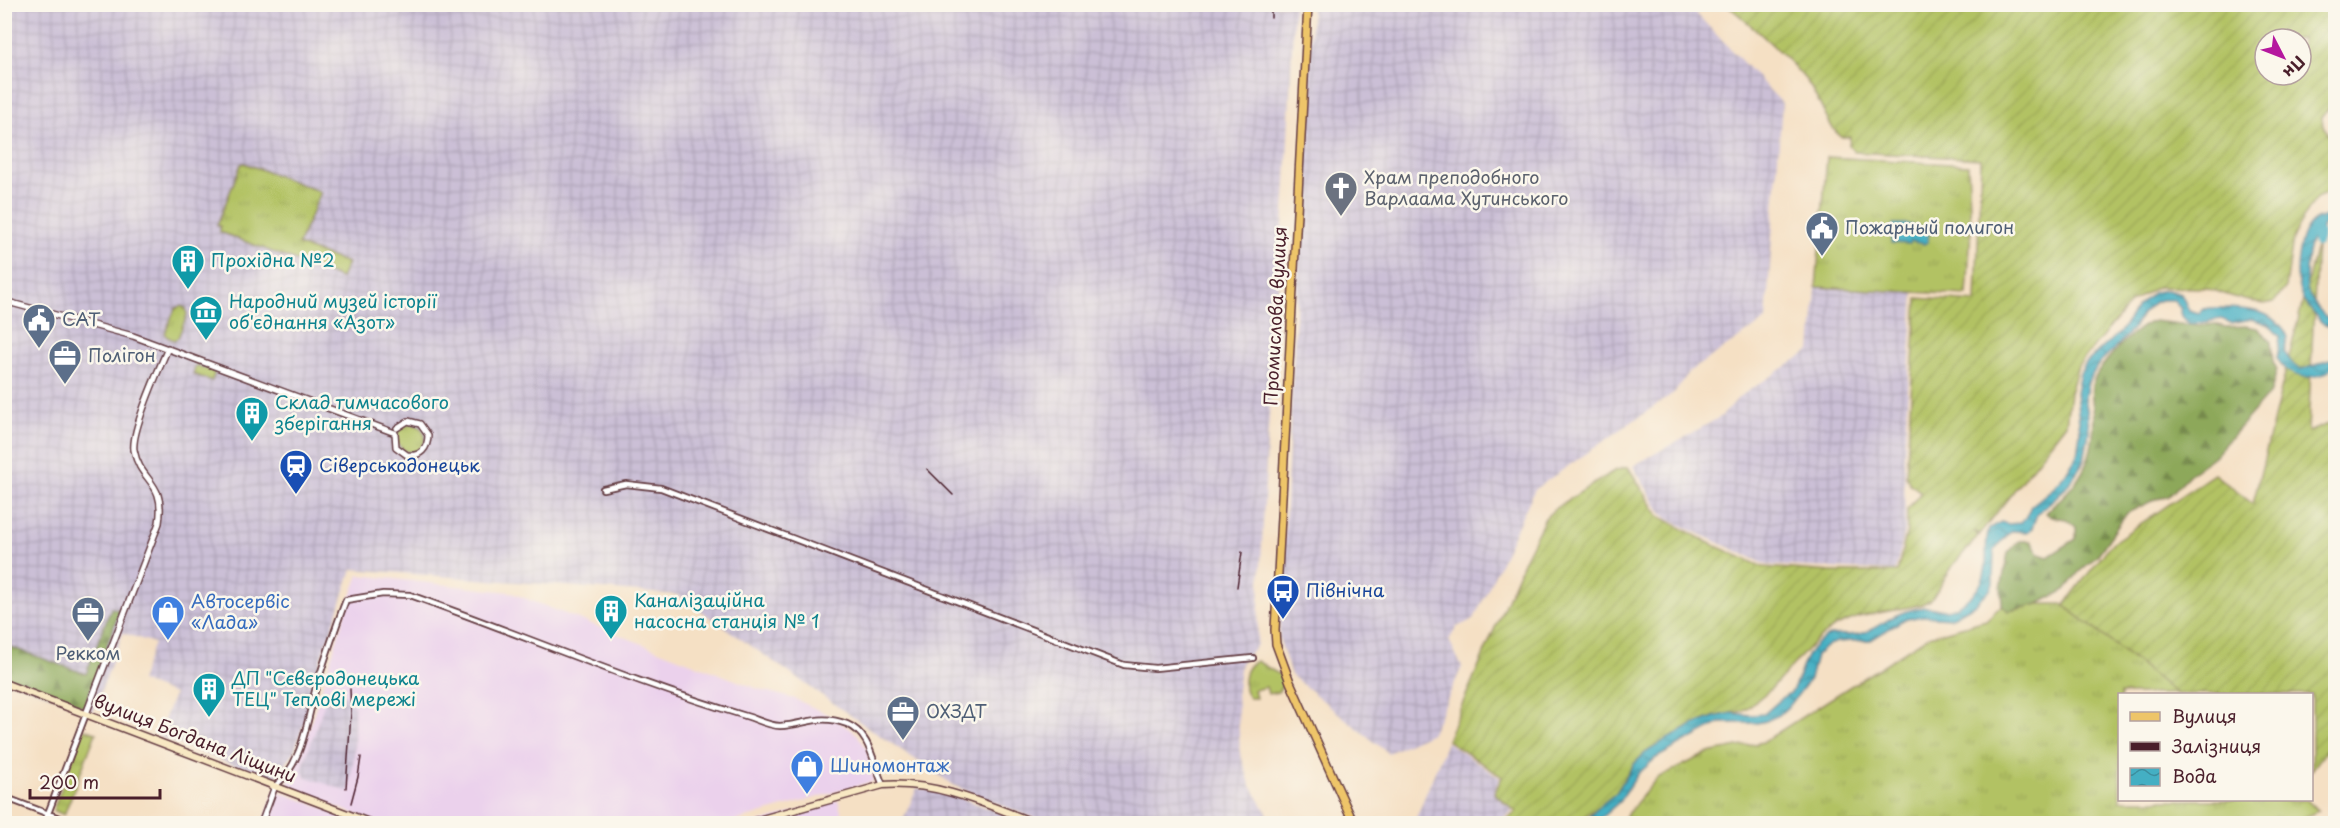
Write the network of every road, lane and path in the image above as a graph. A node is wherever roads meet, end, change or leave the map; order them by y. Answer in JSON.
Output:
{"nodes":[{"id":1,"x":1308,"y":4,"type":"edge"},
{"id":2,"x":4,"y":301,"type":"edge"},
{"id":3,"x":168,"y":348,"type":"junction"},
{"id":4,"x":396,"y":430,"type":"junction"},
{"id":5,"x":603,"y":489,"type":"dead end"},
{"id":6,"x":1253,"y":658,"type":"dead end"},
{"id":7,"x":4,"y":683,"type":"edge"},
{"id":8,"x":86,"y":714,"type":"junction"},
{"id":9,"x":883,"y":785,"type":"junction"},
{"id":10,"x":275,"y":786,"type":"junction"},
{"id":11,"x":4,"y":797,"type":"edge"},
{"id":12,"x":48,"y":814,"type":"junction"},
{"id":13,"x":45,"y":824,"type":"edge"},
{"id":14,"x":75,"y":824,"type":"edge"},
{"id":15,"x":261,"y":824,"type":"edge"},
{"id":16,"x":374,"y":824,"type":"edge"},
{"id":17,"x":744,"y":824,"type":"edge"},
{"id":18,"x":1038,"y":824,"type":"edge"},
{"id":19,"x":1354,"y":824,"type":"edge"}],
"edges":[{"from":1,"to":19,"type":"main road","name":"Промислова вулиця"},
{"from":2,"to":3,"type":"street"},
{"from":3,"to":4,"type":"street"},
{"from":3,"to":8,"type":"street"},
{"from":4,"to":4,"type":"street"},
{"from":5,"to":6,"type":"street"},
{"from":7,"to":8,"type":"main road","name":"вулиця Богдана Ліщини"},
{"from":8,"to":10,"type":"main road","name":"вулиця Богдана Ліщини"},
{"from":8,"to":12,"type":"street"},
{"from":9,"to":10,"type":"street"},
{"from":9,"to":17,"type":"main road"},
{"from":9,"to":18,"type":"main road"},
{"from":10,"to":15,"type":"street"},
{"from":10,"to":16,"type":"main road","name":"вулиця Богдана Ліщини"},
{"from":11,"to":12,"type":"street"},
{"from":12,"to":13,"type":"street"},
{"from":12,"to":14,"type":"street"}]}
